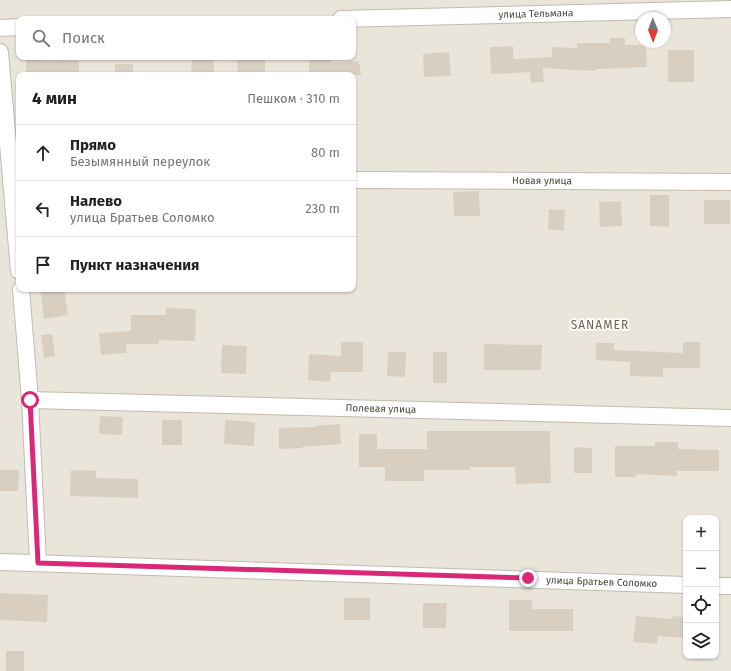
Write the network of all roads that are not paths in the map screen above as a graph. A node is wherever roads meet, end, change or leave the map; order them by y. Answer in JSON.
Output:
{"nodes":[{"id":1,"x":731,"y":9,"type":"edge"},
{"id":2,"x":356,"y":19,"type":"edge"},
{"id":3,"x":16,"y":27,"type":"edge"},
{"id":4,"x":0,"y":28,"type":"edge"},
{"id":5,"x":0,"y":52,"type":"edge"},
{"id":6,"x":15,"y":180,"type":"edge"},
{"id":7,"x":356,"y":180,"type":"edge"},
{"id":8,"x":731,"y":182,"type":"edge"},
{"id":9,"x":16,"y":203,"type":"edge"},
{"id":10,"x":20,"y":292,"type":"edge"},
{"id":11,"x":30,"y":400,"type":"junction"},
{"id":12,"x":731,"y":418,"type":"edge"},
{"id":13,"x":0,"y":562,"type":"edge"},
{"id":14,"x":38,"y":563,"type":"junction"},
{"id":15,"x":683,"y":584,"type":"edge"},
{"id":16,"x":719,"y":586,"type":"edge"},
{"id":17,"x":731,"y":586,"type":"edge"}],
"edges":[{"from":1,"to":2,"type":"street","name":"улица Тельмана"},
{"from":3,"to":4,"type":"street"},
{"from":5,"to":6,"type":"street"},
{"from":6,"to":9,"type":"street"},
{"from":7,"to":8,"type":"street","name":"Новая улица"},
{"from":10,"to":11,"type":"street"},
{"from":11,"to":12,"type":"street","name":"Полевая улица"},
{"from":11,"to":14,"type":"street"},
{"from":13,"to":14,"type":"street"},
{"from":14,"to":15,"type":"street","name":"улица Братьев Соломко"},
{"from":16,"to":17,"type":"street"}]}
